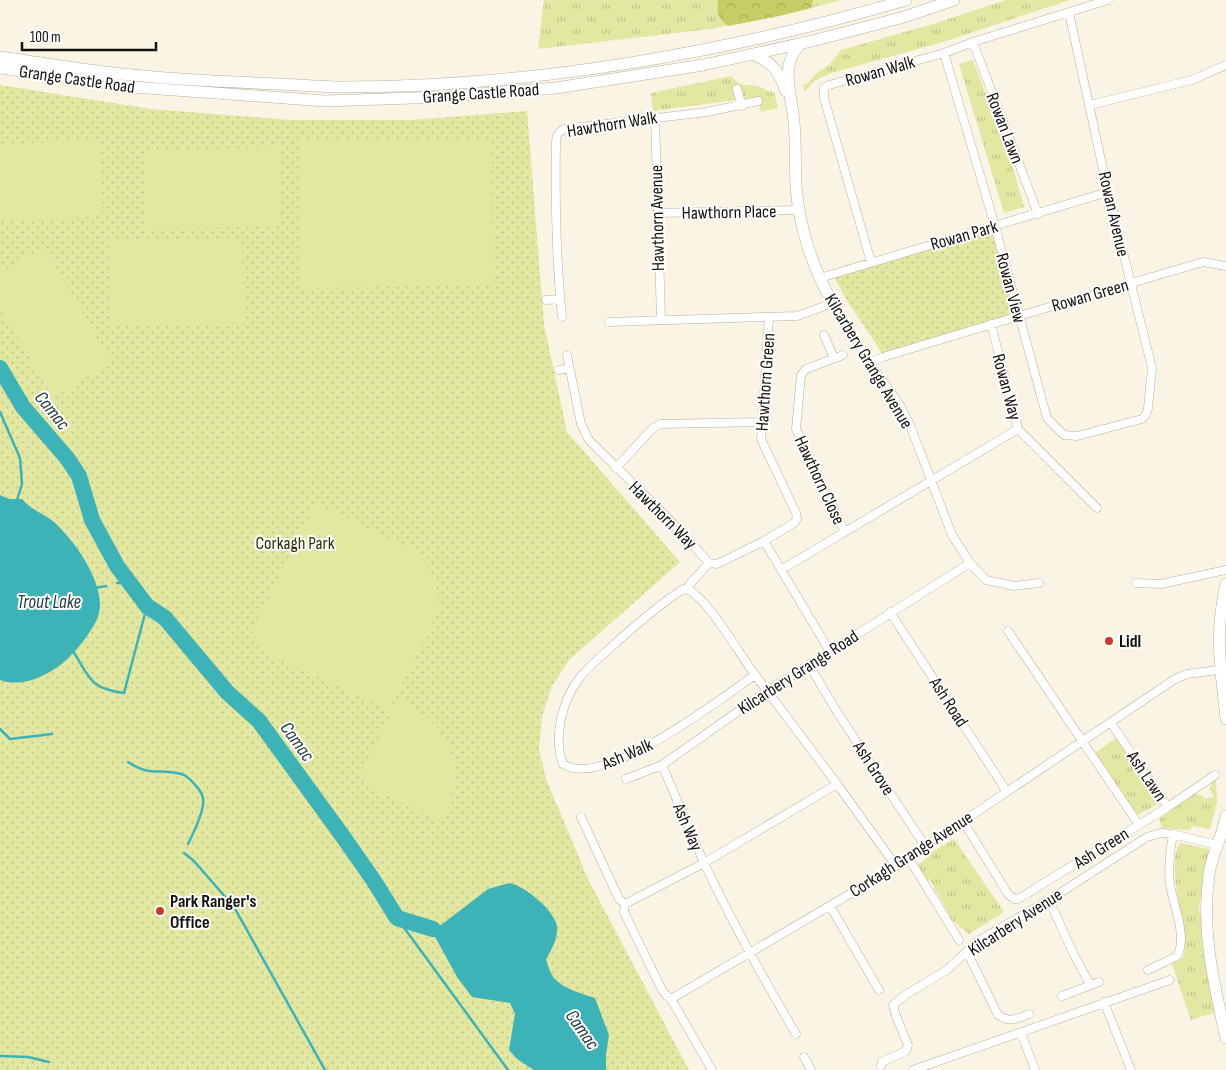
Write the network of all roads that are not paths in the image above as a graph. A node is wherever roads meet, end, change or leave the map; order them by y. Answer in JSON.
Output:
{"nodes":[{"id":1,"x":906,"y":0,"type":"edge"},
{"id":2,"x":954,"y":0,"type":"edge"},
{"id":3,"x":1108,"y":0,"type":"edge"},
{"id":4,"x":1069,"y":12,"type":"junction"},
{"id":5,"x":973,"y":42,"type":"junction"},
{"id":6,"x":802,"y":44,"type":"junction"},
{"id":7,"x":944,"y":53,"type":"junction"},
{"id":8,"x":753,"y":54,"type":"junction"},
{"id":9,"x":0,"y":57,"type":"edge"},
{"id":10,"x":1226,"y":65,"type":"edge"},
{"id":11,"x":0,"y":68,"type":"edge"},
{"id":12,"x":737,"y":89,"type":"dead end"},
{"id":13,"x":758,"y":101,"type":"dead end"},
{"id":14,"x":792,"y":104,"type":"junction"},
{"id":15,"x":1090,"y":105,"type":"junction"},
{"id":16,"x":742,"y":106,"type":"junction"},
{"id":17,"x":655,"y":117,"type":"junction"},
{"id":18,"x":1108,"y":192,"type":"junction"},
{"id":19,"x":800,"y":210,"type":"junction"},
{"id":20,"x":658,"y":213,"type":"junction"},
{"id":21,"x":1038,"y":214,"type":"junction"},
{"id":22,"x":995,"y":226,"type":"junction"},
{"id":23,"x":872,"y":262,"type":"junction"},
{"id":24,"x":1226,"y":266,"type":"edge"},
{"id":25,"x":820,"y":278,"type":"junction"},
{"id":26,"x":1131,"y":283,"type":"junction"},
{"id":27,"x":560,"y":299,"type":"junction"},
{"id":28,"x":546,"y":300,"type":"dead end"},
{"id":29,"x":833,"y":303,"type":"junction"},
{"id":30,"x":1019,"y":316,"type":"junction"},
{"id":31,"x":562,"y":317,"type":"dead end"},
{"id":32,"x":769,"y":317,"type":"junction"},
{"id":33,"x":661,"y":319,"type":"junction"},
{"id":34,"x":610,"y":322,"type":"dead end"},
{"id":35,"x":991,"y":324,"type":"junction"},
{"id":36,"x":824,"y":335,"type":"dead end"},
{"id":37,"x":567,"y":355,"type":"dead end"},
{"id":38,"x":843,"y":355,"type":"dead end"},
{"id":39,"x":834,"y":358,"type":"junction"},
{"id":40,"x":870,"y":363,"type":"junction"},
{"id":41,"x":569,"y":368,"type":"junction"},
{"id":42,"x":559,"y":370,"type":"dead end"},
{"id":43,"x":1146,"y":415,"type":"joint"},
{"id":44,"x":762,"y":422,"type":"junction"},
{"id":45,"x":1018,"y":429,"type":"junction"},
{"id":46,"x":616,"y":468,"type":"junction"},
{"id":47,"x":931,"y":480,"type":"junction"},
{"id":48,"x":1097,"y":508,"type":"dead end"},
{"id":49,"x":845,"y":532,"type":"junction"},
{"id":50,"x":764,"y":541,"type":"junction"},
{"id":51,"x":710,"y":563,"type":"junction"},
{"id":52,"x":970,"y":563,"type":"junction"},
{"id":53,"x":781,"y":570,"type":"junction"},
{"id":54,"x":1226,"y":570,"type":"edge"},
{"id":55,"x":1039,"y":583,"type":"dead end"},
{"id":56,"x":1136,"y":583,"type":"dead end"},
{"id":57,"x":1226,"y":584,"type":"edge"},
{"id":58,"x":688,"y":590,"type":"junction"},
{"id":59,"x":890,"y":612,"type":"junction"},
{"id":60,"x":1008,"y":631,"type":"dead end"},
{"id":61,"x":830,"y":650,"type":"junction"},
{"id":62,"x":809,"y":665,"type":"junction"},
{"id":63,"x":1220,"y":670,"type":"junction"},
{"id":64,"x":755,"y":676,"type":"junction"},
{"id":65,"x":767,"y":691,"type":"junction"},
{"id":66,"x":1226,"y":714,"type":"edge"},
{"id":67,"x":1226,"y":719,"type":"edge"},
{"id":68,"x":1110,"y":723,"type":"junction"},
{"id":69,"x":1083,"y":742,"type":"junction"},
{"id":70,"x":662,"y":765,"type":"junction"},
{"id":71,"x":1215,"y":775,"type":"dead end"},
{"id":72,"x":626,"y":779,"type":"dead end"},
{"id":73,"x":837,"y":784,"type":"junction"},
{"id":74,"x":1007,"y":792,"type":"junction"},
{"id":75,"x":1168,"y":807,"type":"junction"},
{"id":76,"x":1226,"y":816,"type":"edge"},
{"id":77,"x":581,"y":817,"type":"dead end"},
{"id":78,"x":963,"y":820,"type":"junction"},
{"id":79,"x":1139,"y":825,"type":"junction"},
{"id":80,"x":1173,"y":834,"type":"junction"},
{"id":81,"x":1217,"y":845,"type":"junction"},
{"id":82,"x":925,"y":846,"type":"junction"},
{"id":83,"x":908,"y":858,"type":"junction"},
{"id":84,"x":704,"y":863,"type":"junction"},
{"id":85,"x":896,"y":866,"type":"junction"},
{"id":86,"x":1048,"y":900,"type":"junction"},
{"id":87,"x":625,"y":904,"type":"junction"},
{"id":88,"x":830,"y":906,"type":"junction"},
{"id":89,"x":959,"y":940,"type":"dead end"},
{"id":90,"x":967,"y":952,"type":"junction"},
{"id":91,"x":750,"y":954,"type":"junction"},
{"id":92,"x":1148,"y":970,"type":"dead end"},
{"id":93,"x":1170,"y":980,"type":"dead end"},
{"id":94,"x":1099,"y":982,"type":"dead end"},
{"id":95,"x":1090,"y":984,"type":"junction"},
{"id":96,"x":879,"y":990,"type":"dead end"},
{"id":97,"x":1062,"y":996,"type":"dead end"},
{"id":98,"x":671,"y":999,"type":"junction"},
{"id":99,"x":1104,"y":1002,"type":"junction"},
{"id":100,"x":1030,"y":1014,"type":"dead end"},
{"id":101,"x":1021,"y":1033,"type":"junction"},
{"id":102,"x":796,"y":1034,"type":"dead end"},
{"id":103,"x":1226,"y":1038,"type":"edge"},
{"id":104,"x":804,"y":1057,"type":"dead end"},
{"id":105,"x":881,"y":1066,"type":"dead end"},
{"id":106,"x":937,"y":1066,"type":"edge"},
{"id":107,"x":712,"y":1070,"type":"edge"},
{"id":108,"x":811,"y":1070,"type":"edge"},
{"id":109,"x":913,"y":1070,"type":"edge"},
{"id":110,"x":1035,"y":1070,"type":"edge"},
{"id":111,"x":1131,"y":1070,"type":"edge"}],
"edges":[{"from":1,"to":9,"type":"main road","name":"Grange Castle Road"},
{"from":2,"to":6,"type":"main road","name":"Grange Castle Road"},
{"from":3,"to":4,"type":"street","name":"Rowan Walk"},
{"from":4,"to":5,"type":"street","name":"Rowan Walk"},
{"from":4,"to":15,"type":"street","name":"Rowan Avenue"},
{"from":5,"to":7,"type":"street","name":"Rowan Walk"},
{"from":5,"to":21,"type":"street","name":"Rowan Lawn"},
{"from":6,"to":8,"type":"main road","name":"Grange Castle Road"},
{"from":6,"to":14,"type":"main road","name":"Kilcarbery Grange Avenue"},
{"from":7,"to":22,"type":"street","name":"Rowan View"},
{"from":7,"to":23,"type":"street","name":"Rowan Walk"},
{"from":8,"to":11,"type":"main road","name":"Grange Castle Road"},
{"from":8,"to":14,"type":"main road","name":"Kilcarbery Grange Avenue"},
{"from":10,"to":15,"type":"street"},
{"from":12,"to":16,"type":"street"},
{"from":13,"to":16,"type":"street","name":"Hawthorn Walk"},
{"from":14,"to":19,"type":"main road","name":"Kilcarbery Grange Avenue"},
{"from":15,"to":18,"type":"street","name":"Rowan Avenue"},
{"from":16,"to":17,"type":"street","name":"Hawthorn Walk"},
{"from":17,"to":20,"type":"street","name":"Hawthorn Avenue"},
{"from":17,"to":27,"type":"street","name":"Hawthorn Walk"},
{"from":18,"to":21,"type":"street","name":"Rowan Park"},
{"from":18,"to":26,"type":"street","name":"Rowan Avenue"},
{"from":19,"to":20,"type":"street","name":"Hawthorn Place"},
{"from":19,"to":25,"type":"main road","name":"Kilcarbery Grange Avenue"},
{"from":20,"to":33,"type":"street","name":"Hawthorn Avenue"},
{"from":21,"to":22,"type":"street","name":"Rowan Park"},
{"from":22,"to":23,"type":"street","name":"Rowan Park"},
{"from":22,"to":30,"type":"street","name":"Rowan View"},
{"from":23,"to":25,"type":"street","name":"Rowan Park"},
{"from":24,"to":26,"type":"street","name":"Rowan Green"},
{"from":25,"to":29,"type":"main road","name":"Kilcarbery Grange Avenue"},
{"from":26,"to":30,"type":"street","name":"Rowan Green"},
{"from":26,"to":43,"type":"street","name":"Rowan Avenue"},
{"from":27,"to":28,"type":"street"},
{"from":27,"to":31,"type":"street","name":"Hawthorn Walk"},
{"from":29,"to":32,"type":"street"},
{"from":29,"to":40,"type":"street","name":"Kilcarbery Grange Avenue"},
{"from":30,"to":35,"type":"street","name":"Rowan Green"},
{"from":30,"to":43,"type":"street","name":"Rowan View"},
{"from":32,"to":33,"type":"street"},
{"from":32,"to":44,"type":"street","name":"Hawthorn Green"},
{"from":33,"to":34,"type":"street"},
{"from":35,"to":40,"type":"street","name":"Rowan Green"},
{"from":35,"to":45,"type":"street","name":"Rowan Way"},
{"from":36,"to":39,"type":"street"},
{"from":37,"to":41,"type":"street","name":"Hawthorn Way"},
{"from":38,"to":39,"type":"street","name":"Hawthorn Close"},
{"from":39,"to":49,"type":"street","name":"Hawthorn Close"},
{"from":40,"to":47,"type":"street","name":"Kilcarbery Grange Avenue"},
{"from":41,"to":42,"type":"street"},
{"from":41,"to":46,"type":"street","name":"Hawthorn Way"},
{"from":44,"to":46,"type":"street","name":"Hawthorn Way"},
{"from":44,"to":50,"type":"street","name":"Hawthorn Green"},
{"from":45,"to":47,"type":"street","name":"Hawthorn Close"},
{"from":45,"to":48,"type":"street","name":"Rowan Way"},
{"from":46,"to":51,"type":"street","name":"Hawthorn Way"},
{"from":47,"to":49,"type":"street","name":"Hawthorn Close"},
{"from":47,"to":52,"type":"street","name":"Kilcarbery Grange Avenue"},
{"from":49,"to":53,"type":"street","name":"Hawthorn Close"},
{"from":50,"to":51,"type":"street","name":"Hawthorn Green"},
{"from":50,"to":53,"type":"street"},
{"from":51,"to":58,"type":"street"},
{"from":52,"to":55,"type":"street","name":"Kilcarbery Grange Avenue"},
{"from":52,"to":59,"type":"street","name":"Kilcarbery Grange Road"},
{"from":53,"to":61,"type":"street"},
{"from":54,"to":56,"type":"street"},
{"from":57,"to":63,"type":"main road"},
{"from":58,"to":64,"type":"street"},
{"from":58,"to":64,"type":"street","name":"Ash Walk"},
{"from":59,"to":61,"type":"street","name":"Kilcarbery Grange Road"},
{"from":59,"to":74,"type":"street","name":"Ash Road"},
{"from":60,"to":69,"type":"street","name":"Ash Green"},
{"from":61,"to":62,"type":"street","name":"Kilcarbery Grange Road"},
{"from":62,"to":65,"type":"street","name":"Kilcarbery Grange Road"},
{"from":62,"to":82,"type":"street","name":"Ash Grove"},
{"from":63,"to":66,"type":"main road"},
{"from":63,"to":68,"type":"street","name":"Corkagh Grange Avenue"},
{"from":64,"to":65,"type":"street"},
{"from":65,"to":70,"type":"street","name":"Kilcarbery Grange Road"},
{"from":65,"to":73,"type":"street"},
{"from":66,"to":67,"type":"main road"},
{"from":68,"to":69,"type":"street","name":"Corkagh Grange Avenue"},
{"from":68,"to":75,"type":"street","name":"Ash Lawn"},
{"from":69,"to":74,"type":"street","name":"Corkagh Grange Avenue"},
{"from":69,"to":79,"type":"street","name":"Ash Green"},
{"from":70,"to":72,"type":"street","name":"Kilcarbery Grange Road"},
{"from":70,"to":84,"type":"street","name":"Ash Way"},
{"from":71,"to":75,"type":"street","name":"Ash Lawn"},
{"from":73,"to":84,"type":"street"},
{"from":73,"to":85,"type":"street"},
{"from":74,"to":78,"type":"street","name":"Corkagh Grange Avenue"},
{"from":75,"to":79,"type":"street","name":"Ash Green"},
{"from":76,"to":81,"type":"main road"},
{"from":77,"to":87,"type":"street"},
{"from":78,"to":79,"type":"street","name":"Ash Green"},
{"from":78,"to":82,"type":"street","name":"Corkagh Grange Avenue"},
{"from":80,"to":81,"type":"street","name":"Kilcarbery Avenue"},
{"from":80,"to":86,"type":"street","name":"Kilcarbery Avenue"},
{"from":80,"to":92,"type":"street"},
{"from":81,"to":103,"type":"main road"},
{"from":82,"to":83,"type":"street","name":"Corkagh Grange Avenue"},
{"from":83,"to":85,"type":"street","name":"Corkagh Grange Avenue"},
{"from":83,"to":89,"type":"street"},
{"from":84,"to":87,"type":"street","name":"Ash Way"},
{"from":84,"to":91,"type":"street"},
{"from":85,"to":88,"type":"street","name":"Corkagh Grange Avenue"},
{"from":86,"to":90,"type":"street","name":"Kilcarbery Avenue"},
{"from":86,"to":95,"type":"street"},
{"from":87,"to":98,"type":"street"},
{"from":88,"to":91,"type":"street","name":"Corkagh Grange Avenue"},
{"from":88,"to":96,"type":"street"},
{"from":90,"to":100,"type":"street"},
{"from":90,"to":105,"type":"street","name":"Kilcarbery Avenue"},
{"from":91,"to":98,"type":"street","name":"Corkagh Grange Avenue"},
{"from":91,"to":102,"type":"street"},
{"from":93,"to":99,"type":"street"},
{"from":94,"to":95,"type":"street"},
{"from":95,"to":97,"type":"street"},
{"from":98,"to":107,"type":"street"},
{"from":99,"to":101,"type":"street"},
{"from":99,"to":111,"type":"street"},
{"from":101,"to":106,"type":"street"},
{"from":101,"to":110,"type":"street"},
{"from":104,"to":108,"type":"street"},
{"from":106,"to":109,"type":"street"}]}
